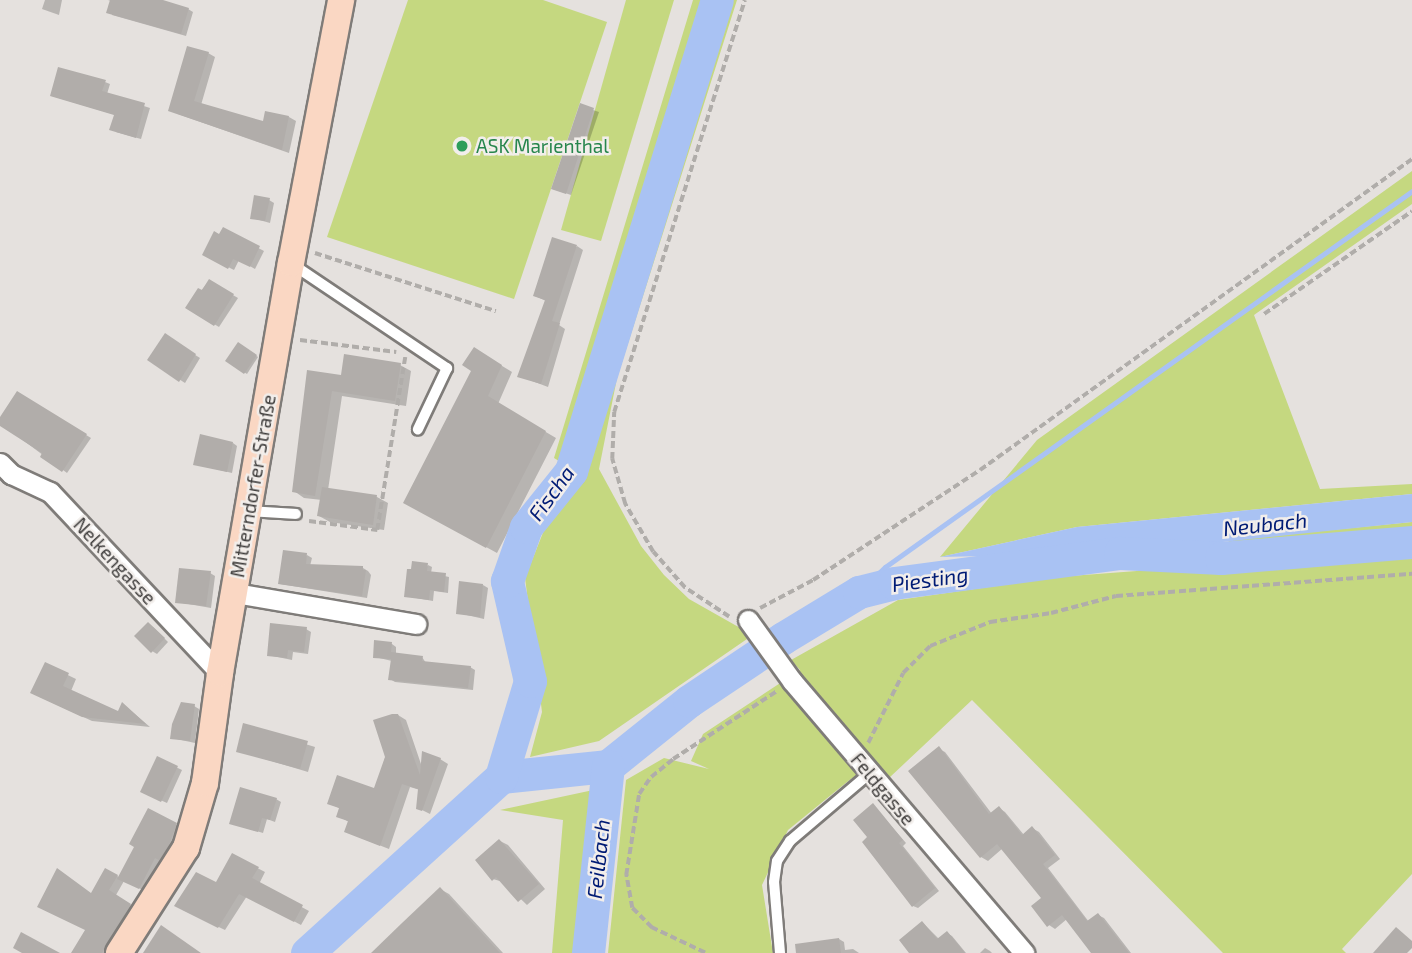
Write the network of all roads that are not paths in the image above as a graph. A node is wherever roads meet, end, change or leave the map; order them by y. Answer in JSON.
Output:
{"nodes":[{"id":1,"x":339,"y":1,"type":"edge"},
{"id":2,"x":292,"y":254,"type":"junction"},
{"id":3,"x":418,"y":429,"type":"dead end"},
{"id":4,"x":0,"y":463,"type":"edge"},
{"id":5,"x":249,"y":511,"type":"junction"},
{"id":6,"x":296,"y":514,"type":"road end"},
{"id":7,"x":235,"y":593,"type":"junction"},
{"id":8,"x":416,"y":624,"type":"dead end"},
{"id":9,"x":753,"y":627,"type":"road end"},
{"id":10,"x":220,"y":673,"type":"junction"},
{"id":11,"x":864,"y":767,"type":"junction"},
{"id":12,"x":120,"y":953,"type":"edge"},
{"id":13,"x":780,"y":953,"type":"edge"},
{"id":14,"x":1024,"y":953,"type":"edge"}],
"edges":[{"from":1,"to":2,"type":"street","name":"Mitterndorfer-Straße"},
{"from":2,"to":3,"type":"lane"},
{"from":2,"to":5,"type":"street","name":"Mitterndorfer-Straße"},
{"from":4,"to":10,"type":"street","name":"Nelkengasse"},
{"from":5,"to":6,"type":"lane"},
{"from":5,"to":7,"type":"street","name":"Mitterndorfer-Straße"},
{"from":7,"to":8,"type":"street"},
{"from":7,"to":10,"type":"street","name":"Mitterndorfer-Straße"},
{"from":9,"to":11,"type":"street","name":"Feldgasse"},
{"from":10,"to":12,"type":"street","name":"Mitterndorfer-Straße"},
{"from":11,"to":13,"type":"lane"},
{"from":11,"to":14,"type":"street","name":"Feldgasse"}]}
